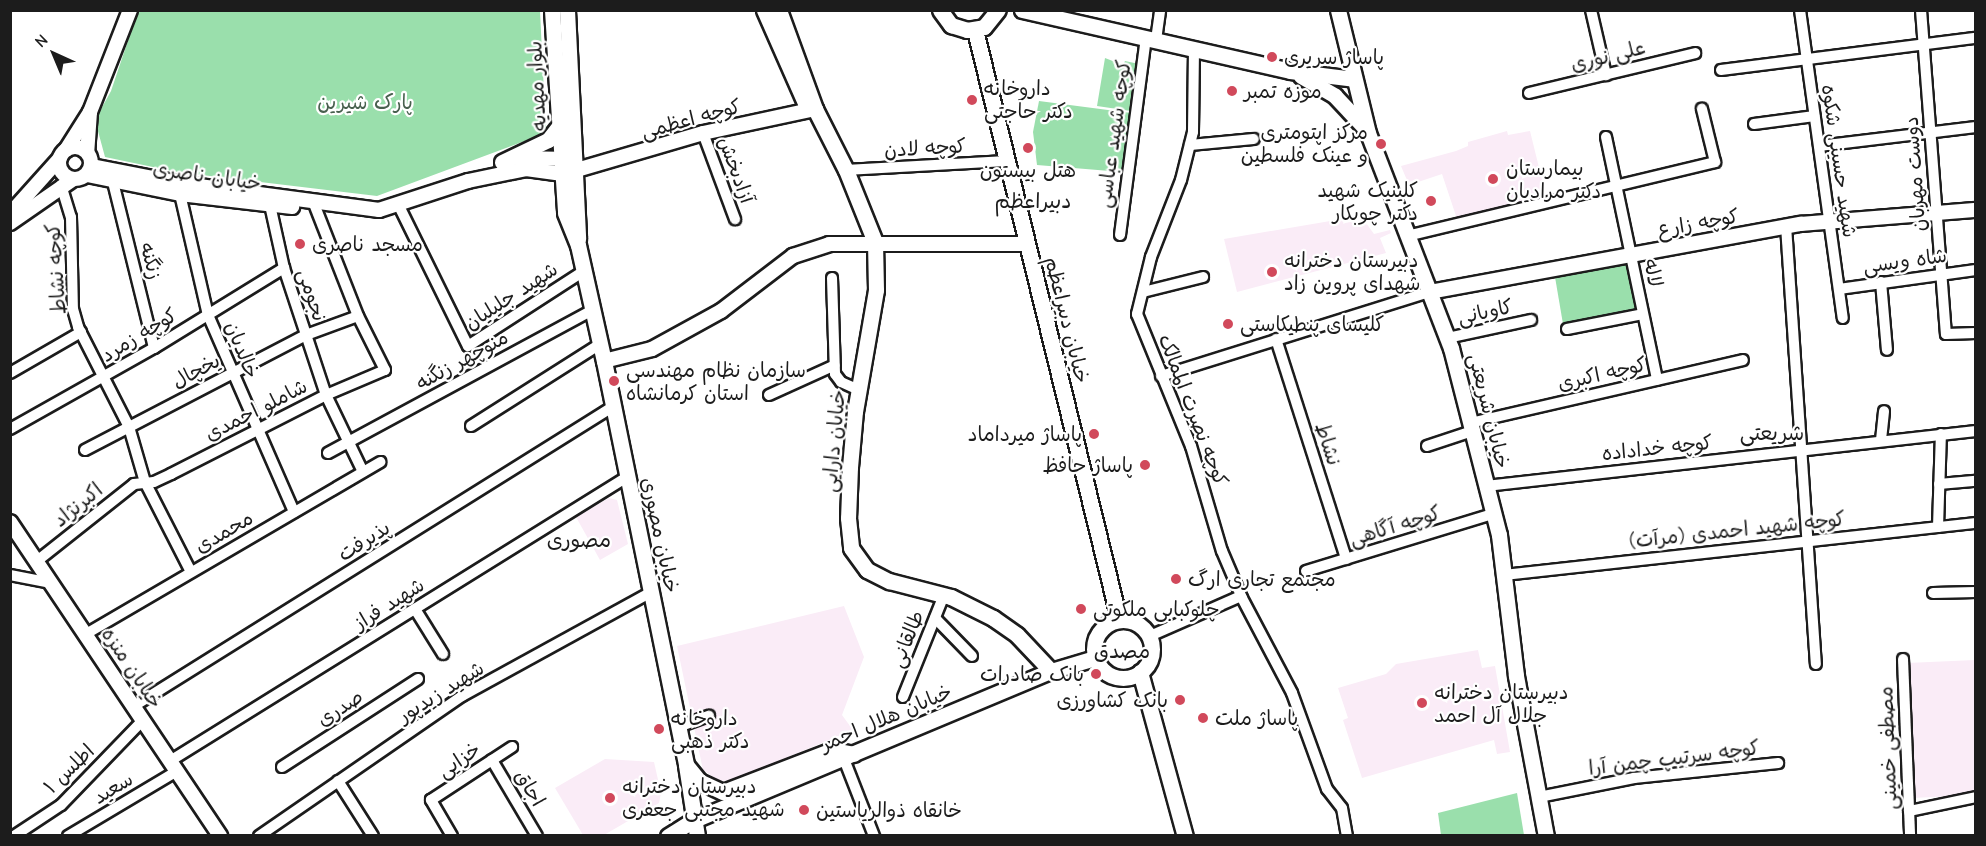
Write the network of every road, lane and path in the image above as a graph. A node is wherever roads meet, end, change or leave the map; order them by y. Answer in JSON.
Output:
{"nodes":[{"id":1,"x":130,"y":10,"type":"edge"},
{"id":2,"x":552,"y":10,"type":"edge"},
{"id":3,"x":764,"y":10,"type":"edge"},
{"id":4,"x":779,"y":10,"type":"edge"},
{"id":5,"x":940,"y":10,"type":"edge"},
{"id":6,"x":998,"y":10,"type":"edge"},
{"id":7,"x":1022,"y":10,"type":"edge"},
{"id":8,"x":1160,"y":10,"type":"edge"},
{"id":9,"x":1338,"y":10,"type":"edge"},
{"id":10,"x":1591,"y":10,"type":"edge"},
{"id":11,"x":1800,"y":10,"type":"edge"},
{"id":12,"x":1921,"y":10,"type":"edge"},
{"id":13,"x":563,"y":21,"type":"edge"},
{"id":14,"x":975,"y":30,"type":"junction"},
{"id":15,"x":1976,"y":38,"type":"edge"},
{"id":16,"x":1151,"y":39,"type":"junction"},
{"id":17,"x":1923,"y":42,"type":"junction"},
{"id":18,"x":1194,"y":49,"type":"junction"},
{"id":19,"x":1695,"y":53,"type":"dead end"},
{"id":20,"x":1805,"y":57,"type":"junction"},
{"id":21,"x":1721,"y":70,"type":"dead end"},
{"id":22,"x":1290,"y":71,"type":"junction"},
{"id":23,"x":1606,"y":75,"type":"junction"},
{"id":24,"x":1354,"y":79,"type":"junction"},
{"id":25,"x":1529,"y":93,"type":"dead end"},
{"id":26,"x":815,"y":109,"type":"junction"},
{"id":27,"x":1702,"y":109,"type":"dead end"},
{"id":28,"x":90,"y":112,"type":"junction"},
{"id":29,"x":1814,"y":116,"type":"junction"},
{"id":30,"x":1754,"y":123,"type":"dead end"},
{"id":31,"x":559,"y":126,"type":"junction"},
{"id":32,"x":1976,"y":127,"type":"edge"},
{"id":33,"x":1930,"y":131,"type":"junction"},
{"id":34,"x":703,"y":133,"type":"junction"},
{"id":35,"x":1368,"y":133,"type":"junction"},
{"id":36,"x":1606,"y":137,"type":"dead end"},
{"id":37,"x":1254,"y":139,"type":"dead end"},
{"id":38,"x":1190,"y":145,"type":"junction"},
{"id":39,"x":1819,"y":146,"type":"junction"},
{"id":40,"x":87,"y":151,"type":"junction"},
{"id":41,"x":63,"y":154,"type":"junction"},
{"id":42,"x":1006,"y":161,"type":"junction"},
{"id":43,"x":502,"y":162,"type":"junction"},
{"id":44,"x":569,"y":166,"type":"junction"},
{"id":45,"x":89,"y":170,"type":"junction"},
{"id":46,"x":846,"y":170,"type":"junction"},
{"id":47,"x":468,"y":181,"type":"junction"},
{"id":48,"x":67,"y":182,"type":"junction"},
{"id":49,"x":113,"y":182,"type":"junction"},
{"id":50,"x":1617,"y":186,"type":"junction"},
{"id":51,"x":180,"y":194,"type":"junction"},
{"id":52,"x":270,"y":205,"type":"junction"},
{"id":53,"x":316,"y":205,"type":"junction"},
{"id":54,"x":399,"y":206,"type":"junction"},
{"id":55,"x":1976,"y":210,"type":"edge"},
{"id":56,"x":1936,"y":213,"type":"junction"},
{"id":57,"x":10,"y":214,"type":"edge"},
{"id":58,"x":735,"y":219,"type":"dead end"},
{"id":59,"x":1830,"y":221,"type":"junction"},
{"id":60,"x":10,"y":223,"type":"edge"},
{"id":61,"x":1786,"y":226,"type":"junction"},
{"id":62,"x":1120,"y":235,"type":"dead end"},
{"id":63,"x":1407,"y":236,"type":"junction"},
{"id":64,"x":875,"y":242,"type":"junction"},
{"id":65,"x":1026,"y":244,"type":"junction"},
{"id":66,"x":1631,"y":255,"type":"junction"},
{"id":67,"x":284,"y":268,"type":"junction"},
{"id":68,"x":1976,"y":270,"type":"edge"},
{"id":69,"x":584,"y":271,"type":"junction"},
{"id":70,"x":1941,"y":273,"type":"junction"},
{"id":71,"x":1203,"y":277,"type":"dead end"},
{"id":72,"x":832,"y":278,"type":"dead end"},
{"id":73,"x":1881,"y":282,"type":"junction"},
{"id":74,"x":1839,"y":289,"type":"junction"},
{"id":75,"x":1143,"y":292,"type":"junction"},
{"id":76,"x":1429,"y":292,"type":"junction"},
{"id":77,"x":593,"y":310,"type":"junction"},
{"id":78,"x":1643,"y":314,"type":"junction"},
{"id":79,"x":208,"y":315,"type":"junction"},
{"id":80,"x":358,"y":316,"type":"junction"},
{"id":81,"x":1843,"y":318,"type":"dead end"},
{"id":82,"x":1531,"y":320,"type":"dead end"},
{"id":83,"x":1567,"y":329,"type":"dead end"},
{"id":84,"x":81,"y":332,"type":"junction"},
{"id":85,"x":1976,"y":333,"type":"edge"},
{"id":86,"x":306,"y":336,"type":"junction"},
{"id":87,"x":1447,"y":338,"type":"junction"},
{"id":88,"x":1276,"y":339,"type":"junction"},
{"id":89,"x":600,"y":344,"type":"junction"},
{"id":90,"x":154,"y":348,"type":"junction"},
{"id":91,"x":1887,"y":350,"type":"dead end"},
{"id":92,"x":1743,"y":360,"type":"dead end"},
{"id":93,"x":604,"y":362,"type":"junction"},
{"id":94,"x":834,"y":366,"type":"junction"},
{"id":95,"x":10,"y":373,"type":"edge"},
{"id":96,"x":231,"y":373,"type":"junction"},
{"id":97,"x":1161,"y":376,"type":"junction"},
{"id":98,"x":102,"y":378,"type":"junction"},
{"id":99,"x":1657,"y":380,"type":"junction"},
{"id":100,"x":859,"y":390,"type":"junction"},
{"id":101,"x":326,"y":395,"type":"junction"},
{"id":102,"x":769,"y":395,"type":"dead end"},
{"id":103,"x":614,"y":406,"type":"junction"},
{"id":104,"x":1884,"y":411,"type":"dead end"},
{"id":105,"x":471,"y":426,"type":"dead end"},
{"id":106,"x":129,"y":427,"type":"junction"},
{"id":107,"x":1471,"y":427,"type":"junction"},
{"id":108,"x":10,"y":429,"type":"edge"},
{"id":109,"x":255,"y":430,"type":"junction"},
{"id":110,"x":1976,"y":431,"type":"edge"},
{"id":111,"x":1941,"y":434,"type":"junction"},
{"id":112,"x":1881,"y":440,"type":"junction"},
{"id":113,"x":349,"y":442,"type":"junction"},
{"id":114,"x":1427,"y":446,"type":"dead end"},
{"id":115,"x":85,"y":450,"type":"dead end"},
{"id":116,"x":1802,"y":450,"type":"junction"},
{"id":117,"x":328,"y":453,"type":"dead end"},
{"id":118,"x":380,"y":462,"type":"dead end"},
{"id":119,"x":363,"y":472,"type":"junction"},
{"id":120,"x":627,"y":477,"type":"junction"},
{"id":121,"x":1976,"y":481,"type":"edge"},
{"id":122,"x":145,"y":482,"type":"junction"},
{"id":123,"x":1939,"y":484,"type":"junction"},
{"id":124,"x":1486,"y":486,"type":"junction"},
{"id":125,"x":294,"y":512,"type":"junction"},
{"id":126,"x":1493,"y":514,"type":"junction"},
{"id":127,"x":10,"y":522,"type":"edge"},
{"id":128,"x":1976,"y":523,"type":"edge"},
{"id":129,"x":1938,"y":527,"type":"junction"},
{"id":130,"x":1808,"y":540,"type":"junction"},
{"id":131,"x":1346,"y":559,"type":"junction"},
{"id":132,"x":37,"y":561,"type":"junction"},
{"id":133,"x":1306,"y":571,"type":"dead end"},
{"id":134,"x":191,"y":572,"type":"junction"},
{"id":135,"x":10,"y":575,"type":"edge"},
{"id":136,"x":1504,"y":575,"type":"junction"},
{"id":137,"x":51,"y":583,"type":"junction"},
{"id":138,"x":1976,"y":591,"type":"edge"},
{"id":139,"x":651,"y":592,"type":"junction"},
{"id":140,"x":1933,"y":593,"type":"dead end"},
{"id":141,"x":944,"y":595,"type":"junction"},
{"id":142,"x":1241,"y":596,"type":"junction"},
{"id":143,"x":415,"y":609,"type":"junction"},
{"id":144,"x":935,"y":618,"type":"junction"},
{"id":145,"x":1119,"y":620,"type":"junction"},
{"id":146,"x":86,"y":634,"type":"junction"},
{"id":147,"x":1150,"y":636,"type":"junction"},
{"id":148,"x":443,"y":654,"type":"dead end"},
{"id":149,"x":972,"y":656,"type":"dead end"},
{"id":150,"x":1095,"y":657,"type":"junction"},
{"id":151,"x":1903,"y":660,"type":"dead end"},
{"id":152,"x":1816,"y":664,"type":"dead end"},
{"id":153,"x":1051,"y":671,"type":"junction"},
{"id":154,"x":1137,"y":674,"type":"junction"},
{"id":155,"x":418,"y":679,"type":"dead end"},
{"id":156,"x":903,"y":697,"type":"dead end"},
{"id":157,"x":134,"y":706,"type":"junction"},
{"id":158,"x":709,"y":716,"type":"dead end"},
{"id":159,"x":143,"y":720,"type":"junction"},
{"id":160,"x":678,"y":727,"type":"junction"},
{"id":161,"x":512,"y":747,"type":"dead end"},
{"id":162,"x":849,"y":757,"type":"junction"},
{"id":163,"x":492,"y":760,"type":"junction"},
{"id":164,"x":1778,"y":764,"type":"dead end"},
{"id":165,"x":686,"y":765,"type":"junction"},
{"id":166,"x":174,"y":766,"type":"junction"},
{"id":167,"x":282,"y":767,"type":"dead end"},
{"id":168,"x":338,"y":781,"type":"junction"},
{"id":169,"x":1539,"y":797,"type":"junction"},
{"id":170,"x":1976,"y":797,"type":"edge"},
{"id":171,"x":1909,"y":811,"type":"junction"},
{"id":172,"x":695,"y":828,"type":"edge"},
{"id":173,"x":14,"y":836,"type":"edge"},
{"id":174,"x":68,"y":836,"type":"edge"},
{"id":175,"x":220,"y":836,"type":"edge"},
{"id":176,"x":259,"y":836,"type":"edge"},
{"id":177,"x":373,"y":836,"type":"edge"},
{"id":178,"x":453,"y":836,"type":"edge"},
{"id":179,"x":537,"y":836,"type":"edge"},
{"id":180,"x":668,"y":836,"type":"edge"},
{"id":181,"x":874,"y":836,"type":"edge"},
{"id":182,"x":1179,"y":836,"type":"edge"},
{"id":183,"x":1185,"y":836,"type":"edge"},
{"id":184,"x":1347,"y":836,"type":"edge"},
{"id":185,"x":1546,"y":836,"type":"edge"},
{"id":186,"x":1910,"y":836,"type":"edge"}],
"edges":[{"from":1,"to":28,"type":"street"},
{"from":2,"to":13,"type":"main road","name":"بلوار مهدیه"},
{"from":3,"to":26,"type":"main road","name":"خیابان دارایی"},
{"from":4,"to":26,"type":"main road","name":"خیابان دارایی"},
{"from":5,"to":14,"type":"main road"},
{"from":6,"to":14,"type":"main road"},
{"from":7,"to":16,"type":"main road"},
{"from":8,"to":16,"type":"street","name":"کوچه شهید عباسی"},
{"from":9,"to":24,"type":"main road","name":"خیابان شریعتی"},
{"from":10,"to":23,"type":"street"},
{"from":11,"to":20,"type":"street","name":"شهید حسینی شکوه"},
{"from":12,"to":17,"type":"street","name":"دوست مهربان"},
{"from":13,"to":31,"type":"main road","name":"بلوار مهدیه"},
{"from":13,"to":44,"type":"main road","name":"بلوار مهدیه"},
{"from":14,"to":42,"type":"main road","name":"خیابان دبیراعظم"},
{"from":15,"to":17,"type":"street"},
{"from":16,"to":18,"type":"main road"},
{"from":16,"to":62,"type":"street","name":"کوچه شهید عباسی"},
{"from":17,"to":20,"type":"street"},
{"from":17,"to":33,"type":"street","name":"دوست مهربان"},
{"from":18,"to":22,"type":"main road"},
{"from":18,"to":38,"type":"street","name":"کوچه نصرت الممالک"},
{"from":19,"to":23,"type":"street","name":"علی نوری"},
{"from":20,"to":21,"type":"street"},
{"from":20,"to":29,"type":"street","name":"شهید حسینی شکوه"},
{"from":22,"to":24,"type":"main road"},
{"from":22,"to":35,"type":"main road"},
{"from":23,"to":25,"type":"street","name":"علی نوری"},
{"from":24,"to":35,"type":"main road","name":"خیابان شریعتی"},
{"from":26,"to":34,"type":"street","name":"کوچه اعظمی"},
{"from":26,"to":46,"type":"main road","name":"خیابان دارایی"},
{"from":27,"to":50,"type":"street"},
{"from":28,"to":40,"type":"street"},
{"from":28,"to":41,"type":"street"},
{"from":29,"to":30,"type":"street"},
{"from":29,"to":39,"type":"street","name":"شهید حسینی شکوه"},
{"from":31,"to":43,"type":"main road"},
{"from":31,"to":44,"type":"main road","name":"بلوار مهدیه"},
{"from":32,"to":33,"type":"street"},
{"from":33,"to":39,"type":"street"},
{"from":33,"to":56,"type":"street","name":"دوست مهربان"},
{"from":34,"to":44,"type":"street","name":"کوچه اعظمی"},
{"from":34,"to":58,"type":"street","name":"آزادبخش"},
{"from":35,"to":63,"type":"main road","name":"خیابان شریعتی"},
{"from":36,"to":50,"type":"street","name":"لاله"},
{"from":37,"to":38,"type":"street"},
{"from":38,"to":75,"type":"street","name":"کوچه نصرت الممالک"},
{"from":39,"to":59,"type":"street","name":"شهید حسینی شکوه"},
{"from":40,"to":41,"type":"street"},
{"from":40,"to":45,"type":"street"},
{"from":41,"to":48,"type":"street"},
{"from":41,"to":57,"type":"street"},
{"from":42,"to":46,"type":"street","name":"کوچه لادن"},
{"from":42,"to":65,"type":"main road","name":"خیابان دبیراعظم"},
{"from":43,"to":44,"type":"street","name":"خیابان ناصری"},
{"from":43,"to":47,"type":"street","name":"خیابان ناصری"},
{"from":44,"to":47,"type":"street","name":"خیابان ناصری"},
{"from":44,"to":69,"type":"main road","name":"خیابان مصوری"},
{"from":45,"to":48,"type":"street"},
{"from":45,"to":49,"type":"street","name":"خیابان ناصری"},
{"from":45,"to":53,"type":"street","name":"خیابان ناصری"},
{"from":46,"to":64,"type":"main road","name":"خیابان دارایی"},
{"from":47,"to":54,"type":"street","name":"خیابان ناصری"},
{"from":48,"to":60,"type":"street"},
{"from":48,"to":84,"type":"street","name":"کوچه نشاط"},
{"from":49,"to":51,"type":"street","name":"خیابان ناصری"},
{"from":49,"to":90,"type":"street","name":"زنگنه"},
{"from":50,"to":63,"type":"street"},
{"from":50,"to":66,"type":"street","name":"لاله"},
{"from":51,"to":52,"type":"street","name":"خیابان ناصری"},
{"from":51,"to":79,"type":"street","name":"خالدیان"},
{"from":52,"to":53,"type":"street","name":"خیابان ناصری"},
{"from":52,"to":67,"type":"street","name":"نجومی"},
{"from":53,"to":54,"type":"street","name":"خیابان ناصری"},
{"from":53,"to":80,"type":"street"},
{"from":54,"to":69,"type":"street","name":"شهید جلیلیان"},
{"from":55,"to":56,"type":"street","name":"کوچه زارع"},
{"from":56,"to":59,"type":"street","name":"کوچه زارع"},
{"from":56,"to":70,"type":"street","name":"دوست مهربان"},
{"from":59,"to":61,"type":"street","name":"کوچه زارع"},
{"from":59,"to":74,"type":"street","name":"شهید حسینی شکوه"},
{"from":61,"to":66,"type":"street","name":"کوچه زارع"},
{"from":61,"to":116,"type":"street"},
{"from":63,"to":76,"type":"main road","name":"خیابان شریعتی"},
{"from":64,"to":65,"type":"street"},
{"from":64,"to":93,"type":"street"},
{"from":64,"to":100,"type":"main road","name":"خیابان دارایی"},
{"from":65,"to":145,"type":"main road","name":"خیابان دبیراعظم"},
{"from":66,"to":76,"type":"street","name":"کوچه زارع"},
{"from":66,"to":78,"type":"street","name":"لاله"},
{"from":67,"to":79,"type":"street","name":"کوچه زمرد"},
{"from":67,"to":86,"type":"street","name":"نجومی"},
{"from":68,"to":70,"type":"street","name":"شاه ویسی"},
{"from":69,"to":77,"type":"main road","name":"خیابان مصوری"},
{"from":70,"to":73,"type":"street","name":"شاه ویسی"},
{"from":70,"to":85,"type":"street","name":"دوست مهربان"},
{"from":71,"to":75,"type":"street"},
{"from":72,"to":94,"type":"street"},
{"from":73,"to":74,"type":"street","name":"شاه ویسی"},
{"from":73,"to":91,"type":"street"},
{"from":74,"to":81,"type":"street","name":"شهید حسینی شکوه"},
{"from":75,"to":97,"type":"street","name":"کوچه نصرت الممالک"},
{"from":76,"to":87,"type":"main road","name":"خیابان شریعتی"},
{"from":76,"to":88,"type":"street"},
{"from":77,"to":89,"type":"main road","name":"خیابان مصوری"},
{"from":77,"to":113,"type":"street","name":"منوچهر زنگنه"},
{"from":78,"to":83,"type":"street"},
{"from":78,"to":99,"type":"street","name":"لاله"},
{"from":79,"to":90,"type":"street","name":"کوچه زمرد"},
{"from":79,"to":96,"type":"street","name":"خالدیان"},
{"from":80,"to":86,"type":"street","name":"یخچال"},
{"from":80,"to":101,"type":"street","name":"شاملو احمدی"},
{"from":82,"to":87,"type":"street","name":"کاویانی"},
{"from":84,"to":95,"type":"street"},
{"from":84,"to":98,"type":"street","name":"کوچه نشاط"},
{"from":86,"to":96,"type":"street","name":"یخچال"},
{"from":86,"to":101,"type":"street","name":"نجومی"},
{"from":87,"to":107,"type":"main road","name":"خیابان شریعتی"},
{"from":88,"to":97,"type":"street"},
{"from":88,"to":131,"type":"street","name":"نشاط"},
{"from":89,"to":93,"type":"main road","name":"خیابان مصوری"},
{"from":89,"to":105,"type":"street"},
{"from":90,"to":98,"type":"street","name":"کوچه زمرد"},
{"from":92,"to":99,"type":"street","name":"کوچه اکبری"},
{"from":93,"to":103,"type":"main road","name":"خیابان مصوری"},
{"from":94,"to":100,"type":"street"},
{"from":94,"to":102,"type":"street"},
{"from":96,"to":106,"type":"street","name":"یخچال"},
{"from":96,"to":109,"type":"street","name":"خالدیان"},
{"from":97,"to":142,"type":"street","name":"کوچه نصرت الممالک"},
{"from":98,"to":106,"type":"street","name":"کوچه نشاط"},
{"from":98,"to":108,"type":"street","name":"کوچه زمرد"},
{"from":99,"to":107,"type":"street","name":"کوچه اکبری"},
{"from":100,"to":141,"type":"main road","name":"خیابان دارایی"},
{"from":101,"to":109,"type":"street","name":"شاملو احمدی"},
{"from":101,"to":113,"type":"street","name":"نجومی"},
{"from":103,"to":120,"type":"main road","name":"خیابان مصوری"},
{"from":103,"to":157,"type":"street","name":"پذیرفت"},
{"from":104,"to":112,"type":"street"},
{"from":106,"to":115,"type":"street","name":"یخچال"},
{"from":106,"to":122,"type":"street","name":"کوچه نشاط"},
{"from":107,"to":114,"type":"street","name":"کوچه اکبری"},
{"from":107,"to":124,"type":"main road","name":"خیابان شریعتی"},
{"from":109,"to":122,"type":"street","name":"شاملو احمدی"},
{"from":109,"to":125,"type":"street","name":"خالدیان"},
{"from":110,"to":111,"type":"street","name":"کوچه خداداده"},
{"from":111,"to":112,"type":"street","name":"کوچه خداداده"},
{"from":111,"to":123,"type":"street"},
{"from":112,"to":116,"type":"street","name":"کوچه خداداده"},
{"from":113,"to":117,"type":"street","name":"منوچهر زنگنه"},
{"from":113,"to":119,"type":"street","name":"نجومی"},
{"from":116,"to":124,"type":"street","name":"کوچه خداداده"},
{"from":116,"to":130,"type":"street"},
{"from":118,"to":119,"type":"street","name":"محمدی"},
{"from":119,"to":125,"type":"street","name":"محمدی"},
{"from":120,"to":139,"type":"main road","name":"خیابان مصوری"},
{"from":120,"to":143,"type":"street","name":"شهید فراز"},
{"from":121,"to":123,"type":"street"},
{"from":122,"to":132,"type":"street","name":"اکبرنژاد"},
{"from":122,"to":134,"type":"street","name":"کوچه نشاط"},
{"from":123,"to":129,"type":"street"},
{"from":124,"to":126,"type":"main road","name":"خیابان شریعتی"},
{"from":125,"to":134,"type":"street","name":"محمدی"},
{"from":126,"to":131,"type":"street","name":"کوچه آگاهی"},
{"from":126,"to":136,"type":"main road","name":"خیابان شریعتی"},
{"from":127,"to":132,"type":"street","name":"خیابان منزه"},
{"from":128,"to":129,"type":"street","name":"کوچه شهید احمدی (مرآت)"},
{"from":129,"to":130,"type":"street","name":"کوچه شهید احمدی (مرآت)"},
{"from":130,"to":136,"type":"street","name":"کوچه شهید احمدی (مرآت)"},
{"from":130,"to":152,"type":"street"},
{"from":131,"to":133,"type":"street","name":"کوچه آگاهی"},
{"from":132,"to":137,"type":"street","name":"خیابان منزه"},
{"from":134,"to":146,"type":"street","name":"محمدی"},
{"from":135,"to":137,"type":"street"},
{"from":136,"to":169,"type":"main road","name":"خیابان شریعتی"},
{"from":137,"to":146,"type":"street","name":"خیابان منزه"},
{"from":138,"to":140,"type":"street"},
{"from":139,"to":160,"type":"main road","name":"خیابان مصوری"},
{"from":139,"to":168,"type":"street","name":"شهید زیدپور"},
{"from":141,"to":144,"type":"street","name":"طالقانی"},
{"from":141,"to":153,"type":"main road","name":"خیابان دارایی"},
{"from":142,"to":147,"type":"street"},
{"from":142,"to":184,"type":"street","name":"کوچه نصرت الممالک"},
{"from":143,"to":148,"type":"street"},
{"from":143,"to":166,"type":"street","name":"شهید فراز"},
{"from":144,"to":149,"type":"street"},
{"from":144,"to":156,"type":"street","name":"طالقانی"},
{"from":145,"to":147,"type":"main road"},
{"from":145,"to":150,"type":"main road"},
{"from":146,"to":157,"type":"street","name":"خیابان منزه"},
{"from":147,"to":154,"type":"main road"},
{"from":150,"to":153,"type":"main road","name":"خیابان هلال احمر"},
{"from":150,"to":154,"type":"main road"},
{"from":151,"to":171,"type":"street","name":"مصطفی خمینی"},
{"from":153,"to":162,"type":"main road","name":"خیابان هلال احمر"},
{"from":154,"to":182,"type":"main road"},
{"from":154,"to":183,"type":"main road"},
{"from":155,"to":167,"type":"street","name":"صدری"},
{"from":157,"to":159,"type":"street","name":"خیابان منزه"},
{"from":158,"to":160,"type":"street"},
{"from":159,"to":166,"type":"street","name":"خیابان منزه"},
{"from":159,"to":173,"type":"street","name":"اطلس ۱"},
{"from":160,"to":165,"type":"main road","name":"خیابان مصوری"},
{"from":161,"to":163,"type":"street","name":"خزایی"},
{"from":162,"to":165,"type":"main road"},
{"from":162,"to":172,"type":"main road","name":"خیابان هلال احمر"},
{"from":162,"to":181,"type":"street"},
{"from":163,"to":178,"type":"street","name":"خزایی"},
{"from":163,"to":179,"type":"street","name":"اجاق"},
{"from":164,"to":169,"type":"street","name":"کوچه سرتیپ چمن آرا"},
{"from":165,"to":172,"type":"main road","name":"خیابان مصوری"},
{"from":166,"to":174,"type":"street","name":"سعید"},
{"from":166,"to":175,"type":"street","name":"خیابان منزه"},
{"from":168,"to":176,"type":"street","name":"شهید زیدپور"},
{"from":168,"to":177,"type":"street"},
{"from":169,"to":185,"type":"main road","name":"خیابان شریعتی"},
{"from":170,"to":171,"type":"street"},
{"from":171,"to":186,"type":"street","name":"مصطفی خمینی"},
{"from":172,"to":180,"type":"main road","name":"خیابان هلال احمر"}]}
